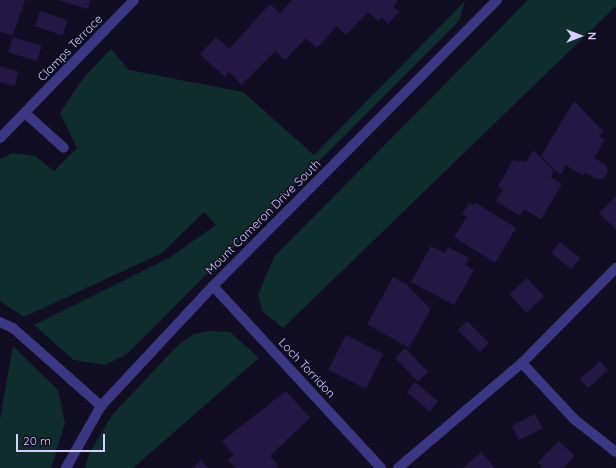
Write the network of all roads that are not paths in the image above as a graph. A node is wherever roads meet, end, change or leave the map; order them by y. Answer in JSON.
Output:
{"nodes":[{"id":1,"x":134,"y":0,"type":"edge"},
{"id":2,"x":496,"y":0,"type":"edge"},
{"id":3,"x":26,"y":113,"type":"junction"},
{"id":4,"x":0,"y":138,"type":"edge"},
{"id":5,"x":64,"y":148,"type":"dead end"},
{"id":6,"x":616,"y":268,"type":"edge"},
{"id":7,"x":213,"y":286,"type":"junction"},
{"id":8,"x":0,"y":322,"type":"edge"},
{"id":9,"x":522,"y":363,"type":"junction"},
{"id":10,"x":101,"y":406,"type":"junction"},
{"id":11,"x":616,"y":452,"type":"edge"},
{"id":12,"x":66,"y":468,"type":"edge"},
{"id":13,"x":381,"y":468,"type":"edge"},
{"id":14,"x":398,"y":468,"type":"edge"}],
"edges":[{"from":1,"to":3,"type":"street","name":"Clamps Terrace"},
{"from":2,"to":7,"type":"street","name":"Mount Cameron Drive South"},
{"from":3,"to":4,"type":"street","name":"Clamps Terrace"},
{"from":3,"to":5,"type":"street"},
{"from":6,"to":9,"type":"street"},
{"from":7,"to":10,"type":"street","name":"Mount Cameron Drive South"},
{"from":7,"to":13,"type":"street","name":"Loch Torridon"},
{"from":8,"to":10,"type":"street"},
{"from":9,"to":11,"type":"street"},
{"from":9,"to":14,"type":"street"},
{"from":10,"to":12,"type":"street","name":"Mount Cameron Drive South"}]}
